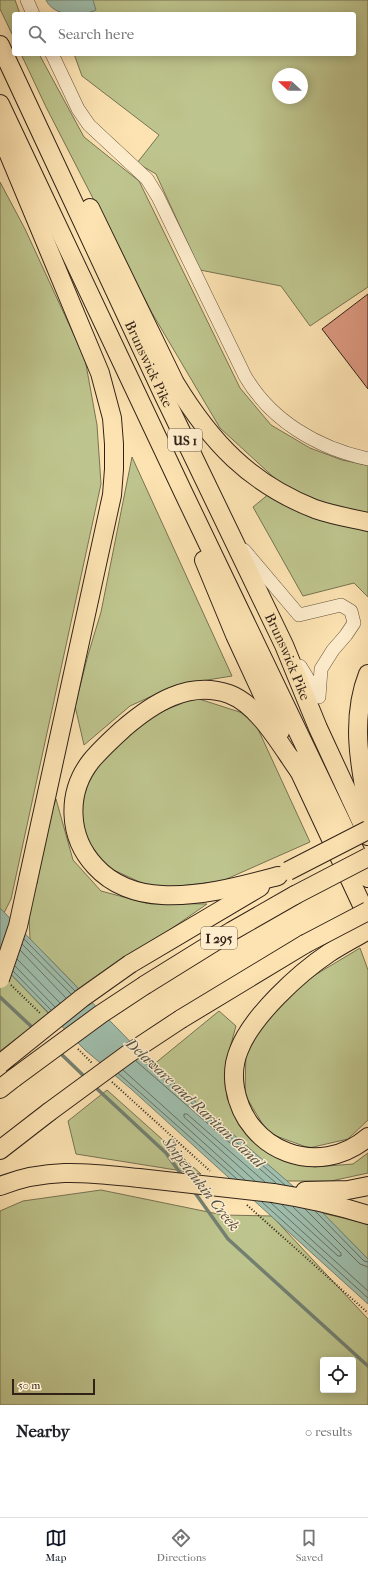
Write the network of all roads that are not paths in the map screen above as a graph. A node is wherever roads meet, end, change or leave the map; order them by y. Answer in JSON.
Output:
{"nodes":[{"id":1,"x":27,"y":0,"type":"edge"},
{"id":2,"x":32,"y":12,"type":"edge"},
{"id":3,"x":0,"y":31,"type":"edge"},
{"id":4,"x":0,"y":44,"type":"edge"},
{"id":5,"x":12,"y":54,"type":"edge"},
{"id":6,"x":13,"y":56,"type":"edge"},
{"id":7,"x":53,"y":56,"type":"edge"},
{"id":8,"x":0,"y":104,"type":"edge"},
{"id":9,"x":0,"y":133,"type":"edge"},
{"id":10,"x":368,"y":459,"type":"edge"},
{"id":11,"x":184,"y":494,"type":"junction"},
{"id":12,"x":368,"y":522,"type":"edge"},
{"id":13,"x":232,"y":536,"type":"junction"},
{"id":14,"x":273,"y":622,"type":"junction"},
{"id":15,"x":368,"y":674,"type":"edge"},
{"id":16,"x":299,"y":771,"type":"junction"},
{"id":17,"x":368,"y":807,"type":"edge"},
{"id":18,"x":368,"y":830,"type":"edge"},
{"id":19,"x":368,"y":836,"type":"edge"},
{"id":20,"x":368,"y":857,"type":"edge"},
{"id":21,"x":283,"y":874,"type":"junction"},
{"id":22,"x":368,"y":878,"type":"edge"},
{"id":23,"x":368,"y":911,"type":"edge"},
{"id":24,"x":368,"y":918,"type":"edge"},
{"id":25,"x":368,"y":930,"type":"edge"},
{"id":26,"x":3,"y":980,"type":"edge"},
{"id":27,"x":0,"y":1064,"type":"edge"},
{"id":28,"x":0,"y":1088,"type":"edge"},
{"id":29,"x":368,"y":1138,"type":"edge"},
{"id":30,"x":0,"y":1150,"type":"edge"},
{"id":31,"x":0,"y":1186,"type":"edge"},
{"id":32,"x":368,"y":1186,"type":"edge"},
{"id":33,"x":272,"y":1193,"type":"junction"},
{"id":34,"x":368,"y":1215,"type":"edge"}],
"edges":[{"from":1,"to":2,"type":"lane"},
{"from":3,"to":5,"type":"highway"},
{"from":4,"to":13,"type":"highway","name":"Brunswick Pike","number":"US 1"},
{"from":6,"to":12,"type":"highway"},
{"from":7,"to":10,"type":"lane"},
{"from":8,"to":11,"type":"highway","name":"Brunswick Pike","number":"US 1"},
{"from":9,"to":26,"type":"highway","bridge":true},
{"from":11,"to":16,"type":"highway"},
{"from":11,"to":22,"type":"highway","name":"Brunswick Pike","number":"US 1"},
{"from":13,"to":14,"type":"highway","name":"Brunswick Pike","number":"US 1"},
{"from":13,"to":14,"type":"lane"},
{"from":14,"to":19,"type":"highway","name":"Brunswick Pike","number":"US 1"},
{"from":15,"to":17,"type":"highway"},
{"from":16,"to":21,"type":"highway"},
{"from":16,"to":24,"type":"highway"},
{"from":18,"to":21,"type":"highway","bridge":true},
{"from":20,"to":28,"type":"highway","number":"I 295","bridge":true},
{"from":21,"to":27,"type":"highway","bridge":true},
{"from":23,"to":30,"type":"highway","bridge":true},
{"from":25,"to":29,"type":"highway"},
{"from":31,"to":33,"type":"highway","bridge":true},
{"from":32,"to":33,"type":"highway"},
{"from":33,"to":34,"type":"highway"}]}
